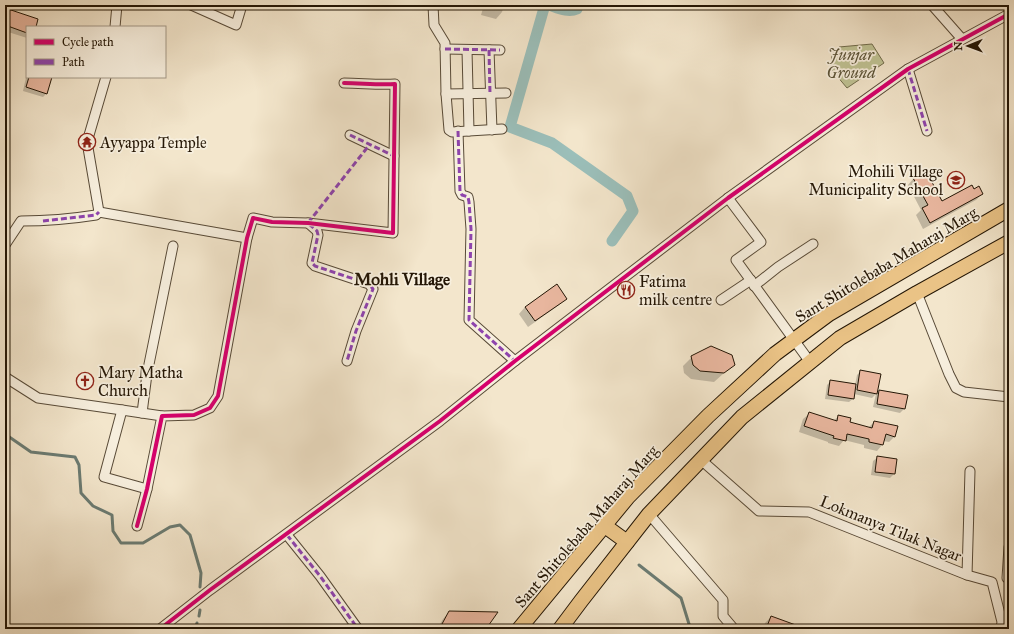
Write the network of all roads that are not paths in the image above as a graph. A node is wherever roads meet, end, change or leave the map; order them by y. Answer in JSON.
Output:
{"nodes":[{"id":1,"x":117,"y":5,"type":"edge"},
{"id":2,"x":191,"y":5,"type":"edge"},
{"id":3,"x":242,"y":5,"type":"edge"},
{"id":4,"x":432,"y":5,"type":"edge"},
{"id":5,"x":932,"y":5,"type":"edge"},
{"id":6,"x":1009,"y":14,"type":"edge"},
{"id":7,"x":115,"y":26,"type":"edge"},
{"id":8,"x":962,"y":39,"type":"junction"},
{"id":9,"x":445,"y":50,"type":"junction"},
{"id":10,"x":467,"y":50,"type":"junction"},
{"id":11,"x":489,"y":50,"type":"junction"},
{"id":12,"x":500,"y":50,"type":"dead end"},
{"id":13,"x":908,"y":69,"type":"junction"},
{"id":14,"x":106,"y":78,"type":"edge"},
{"id":15,"x":344,"y":83,"type":"dead end"},
{"id":16,"x":506,"y":93,"type":"dead end"},
{"id":17,"x":446,"y":94,"type":"junction"},
{"id":18,"x":468,"y":94,"type":"junction"},
{"id":19,"x":490,"y":94,"type":"junction"},
{"id":20,"x":502,"y":129,"type":"dead end"},
{"id":21,"x":492,"y":130,"type":"junction"},
{"id":22,"x":458,"y":131,"type":"junction"},
{"id":23,"x":468,"y":131,"type":"junction"},
{"id":24,"x":927,"y":131,"type":"dead end"},
{"id":25,"x":350,"y":135,"type":"dead end"},
{"id":26,"x":394,"y":156,"type":"junction"},
{"id":27,"x":728,"y":198,"type":"junction"},
{"id":28,"x":1009,"y":209,"type":"edge"},
{"id":29,"x":99,"y":212,"type":"junction"},
{"id":30,"x":308,"y":223,"type":"junction"},
{"id":31,"x":247,"y":238,"type":"junction"},
{"id":32,"x":1009,"y":242,"type":"edge"},
{"id":33,"x":814,"y":244,"type":"dead end"},
{"id":34,"x":5,"y":245,"type":"edge"},
{"id":35,"x":173,"y":246,"type":"dead end"},
{"id":36,"x":753,"y":283,"type":"junction"},
{"id":37,"x":917,"y":293,"type":"junction"},
{"id":38,"x":721,"y":300,"type":"dead end"},
{"id":39,"x":793,"y":341,"type":"junction"},
{"id":40,"x":347,"y":361,"type":"dead end"},
{"id":41,"x":516,"y":361,"type":"junction"},
{"id":42,"x":810,"y":362,"type":"junction"},
{"id":43,"x":5,"y":377,"type":"edge"},
{"id":44,"x":1009,"y":397,"type":"edge"},
{"id":45,"x":122,"y":410,"type":"junction"},
{"id":46,"x":142,"y":413,"type":"junction"},
{"id":47,"x":162,"y":416,"type":"junction"},
{"id":48,"x":700,"y":459,"type":"junction"},
{"id":49,"x":970,"y":471,"type":"dead end"},
{"id":50,"x":147,"y":489,"type":"junction"},
{"id":51,"x":649,"y":514,"type":"junction"},
{"id":52,"x":137,"y":526,"type":"dead end"},
{"id":53,"x":604,"y":526,"type":"junction"},
{"id":54,"x":287,"y":535,"type":"junction"},
{"id":55,"x":627,"y":542,"type":"junction"},
{"id":56,"x":1009,"y":547,"type":"edge"},
{"id":57,"x":968,"y":575,"type":"junction"},
{"id":58,"x":1008,"y":578,"type":"edge"},
{"id":59,"x":992,"y":582,"type":"junction"},
{"id":60,"x":1004,"y":624,"type":"edge"},
{"id":61,"x":160,"y":629,"type":"edge"},
{"id":62,"x":358,"y":629,"type":"edge"},
{"id":63,"x":519,"y":629,"type":"edge"},
{"id":64,"x":560,"y":629,"type":"edge"},
{"id":65,"x":734,"y":629,"type":"edge"}],
"edges":[{"from":1,"to":7,"type":"street"},
{"from":2,"to":3,"type":"street"},
{"from":4,"to":9,"type":"street"},
{"from":5,"to":8,"type":"street"},
{"from":6,"to":8,"type":"street"},
{"from":8,"to":13,"type":"street"},
{"from":9,"to":10,"type":"street"},
{"from":9,"to":17,"type":"street"},
{"from":10,"to":11,"type":"street"},
{"from":10,"to":18,"type":"street"},
{"from":11,"to":12,"type":"street"},
{"from":11,"to":19,"type":"street"},
{"from":13,"to":24,"type":"street"},
{"from":13,"to":27,"type":"street"},
{"from":14,"to":29,"type":"street"},
{"from":15,"to":26,"type":"street"},
{"from":16,"to":19,"type":"street"},
{"from":17,"to":18,"type":"street"},
{"from":17,"to":22,"type":"street"},
{"from":18,"to":19,"type":"street"},
{"from":18,"to":23,"type":"street"},
{"from":19,"to":21,"type":"street"},
{"from":20,"to":21,"type":"street"},
{"from":21,"to":23,"type":"street"},
{"from":22,"to":23,"type":"street"},
{"from":22,"to":41,"type":"street"},
{"from":25,"to":26,"type":"street"},
{"from":26,"to":30,"type":"street"},
{"from":27,"to":36,"type":"street"},
{"from":27,"to":41,"type":"street"},
{"from":28,"to":39,"type":"main road","name":"Sant Shitolebaba Maharaj Marg"},
{"from":29,"to":31,"type":"street"},
{"from":29,"to":34,"type":"street"},
{"from":30,"to":31,"type":"street"},
{"from":30,"to":40,"type":"street"},
{"from":31,"to":47,"type":"street"},
{"from":32,"to":37,"type":"main road"},
{"from":33,"to":36,"type":"street"},
{"from":35,"to":46,"type":"street"},
{"from":36,"to":38,"type":"street"},
{"from":36,"to":39,"type":"street"},
{"from":37,"to":42,"type":"main road"},
{"from":37,"to":44,"type":"street"},
{"from":39,"to":42,"type":"street"},
{"from":39,"to":53,"type":"main road","name":"Sant Shitolebaba Maharaj Marg"},
{"from":41,"to":54,"type":"street"},
{"from":42,"to":48,"type":"main road"},
{"from":43,"to":45,"type":"street"},
{"from":45,"to":46,"type":"street"},
{"from":45,"to":50,"type":"street"},
{"from":46,"to":47,"type":"street"},
{"from":47,"to":50,"type":"street"},
{"from":48,"to":51,"type":"main road"},
{"from":48,"to":57,"type":"street","name":"Lokmanya Tilak Nagar"},
{"from":49,"to":57,"type":"street"},
{"from":50,"to":52,"type":"street"},
{"from":51,"to":55,"type":"main road"},
{"from":51,"to":65,"type":"street"},
{"from":53,"to":55,"type":"main road"},
{"from":53,"to":63,"type":"main road","name":"Sant Shitolebaba Maharaj Marg"},
{"from":54,"to":61,"type":"street"},
{"from":54,"to":62,"type":"street"},
{"from":55,"to":64,"type":"main road"},
{"from":56,"to":58,"type":"street"},
{"from":57,"to":59,"type":"street","name":"Lokmanya Tilak Nagar"},
{"from":58,"to":59,"type":"street"},
{"from":59,"to":60,"type":"street"}]}
